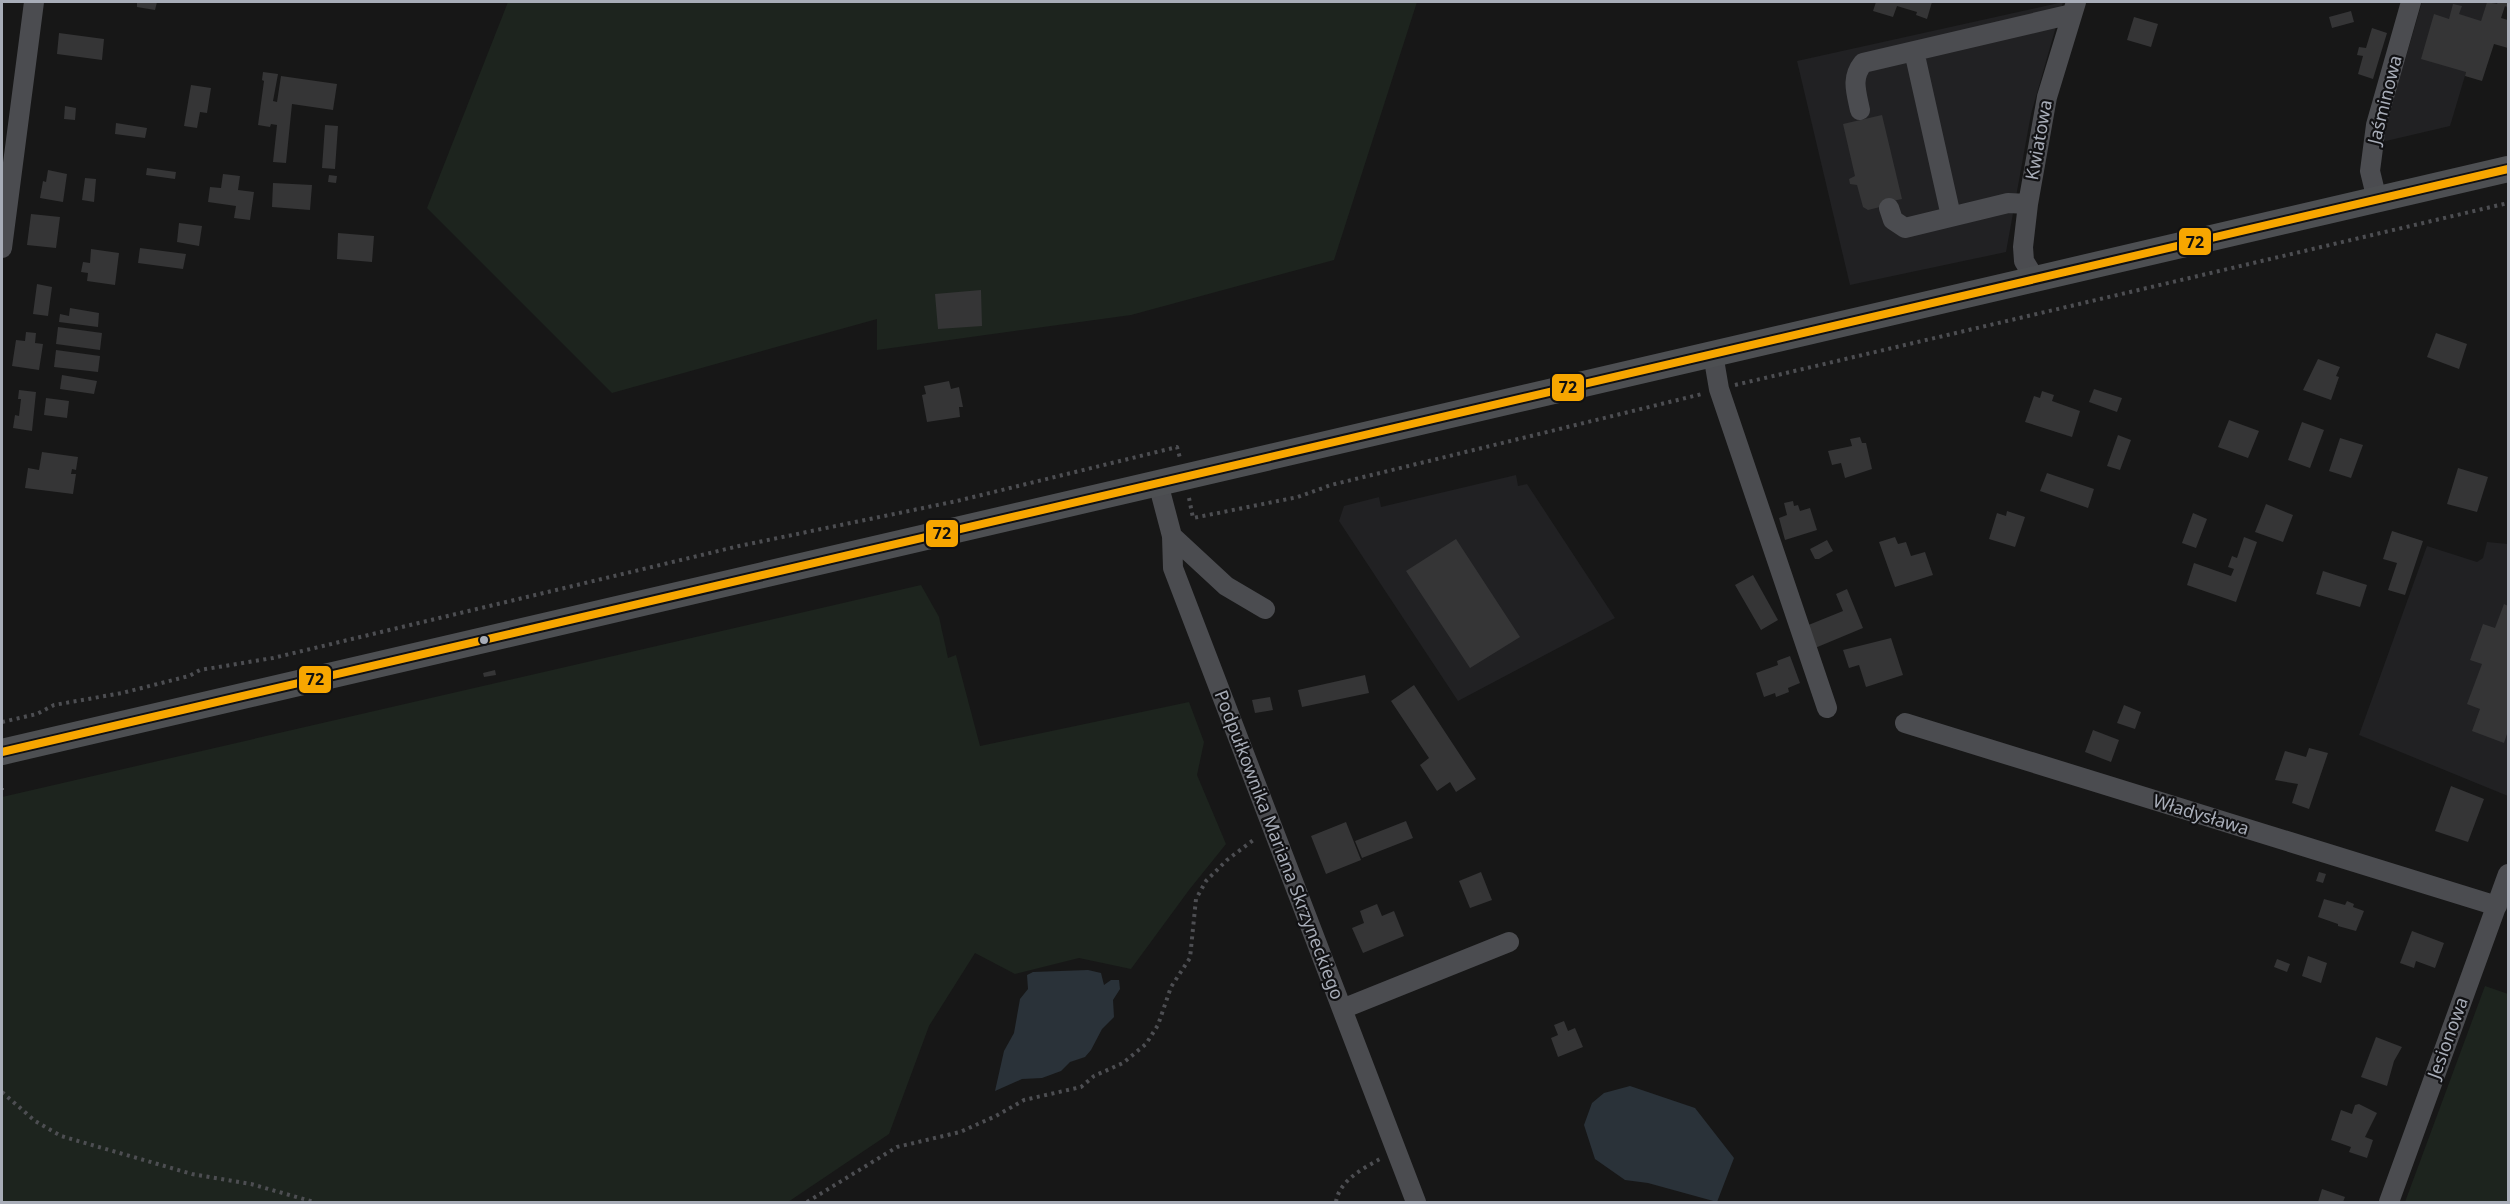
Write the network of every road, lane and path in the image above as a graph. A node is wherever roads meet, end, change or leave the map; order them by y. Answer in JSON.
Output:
{"nodes":[{"id":1,"x":34,"y":2,"type":"edge"},
{"id":2,"x":2411,"y":2,"type":"edge"},
{"id":3,"x":2074,"y":8,"type":"edge"},
{"id":4,"x":1914,"y":51,"type":"junction"},
{"id":5,"x":1860,"y":110,"type":"dead end"},
{"id":6,"x":2508,"y":169,"type":"edge"},
{"id":7,"x":2376,"y":200,"type":"junction"},
{"id":8,"x":2508,"y":203,"type":"edge"},
{"id":9,"x":2028,"y":204,"type":"junction"},
{"id":10,"x":1889,"y":208,"type":"dead end"},
{"id":11,"x":1951,"y":216,"type":"junction"},
{"id":12,"x":2,"y":248,"type":"edge"},
{"id":13,"x":2035,"y":279,"type":"junction"},
{"id":14,"x":1713,"y":354,"type":"junction"},
{"id":15,"x":1719,"y":389,"type":"junction"},
{"id":16,"x":1178,"y":447,"type":"dead end"},
{"id":17,"x":1158,"y":483,"type":"junction"},
{"id":18,"x":1188,"y":495,"type":"dead end"},
{"id":19,"x":1172,"y":536,"type":"junction"},
{"id":20,"x":1265,"y":609,"type":"dead end"},
{"id":21,"x":1827,"y":708,"type":"dead end"},
{"id":22,"x":2,"y":722,"type":"edge"},
{"id":23,"x":1905,"y":723,"type":"dead end"},
{"id":24,"x":2,"y":752,"type":"edge"},
{"id":25,"x":1271,"y":828,"type":"junction"},
{"id":26,"x":2508,"y":874,"type":"edge"},
{"id":27,"x":2497,"y":906,"type":"junction"},
{"id":28,"x":1509,"y":942,"type":"dead end"},
{"id":29,"x":1342,"y":1009,"type":"junction"},
{"id":30,"x":2,"y":1092,"type":"edge"},
{"id":31,"x":1397,"y":1150,"type":"junction"},
{"id":32,"x":314,"y":1202,"type":"edge"},
{"id":33,"x":319,"y":1203,"type":"edge"},
{"id":34,"x":807,"y":1203,"type":"edge"},
{"id":35,"x":1336,"y":1203,"type":"edge"},
{"id":36,"x":1416,"y":1203,"type":"edge"},
{"id":37,"x":2389,"y":1203,"type":"edge"}],
"edges":[{"from":1,"to":12,"type":"street"},
{"from":2,"to":7,"type":"street","name":"Jaśminowa"},
{"from":3,"to":4,"type":"street"},
{"from":3,"to":9,"type":"street","name":"Kwiatowa"},
{"from":4,"to":5,"type":"street"},
{"from":4,"to":11,"type":"street"},
{"from":6,"to":7,"type":"main road"},
{"from":7,"to":13,"type":"main road"},
{"from":8,"to":15,"type":"path"},
{"from":9,"to":11,"type":"street"},
{"from":9,"to":13,"type":"street","name":"Kwiatowa"},
{"from":10,"to":11,"type":"street"},
{"from":13,"to":14,"type":"main road"},
{"from":14,"to":15,"type":"street"},
{"from":14,"to":17,"type":"main road"},
{"from":15,"to":18,"type":"path"},
{"from":15,"to":21,"type":"street"},
{"from":16,"to":22,"type":"path"},
{"from":17,"to":19,"type":"street","name":"Podpułkownika Mariana Skrzyneckiego"},
{"from":17,"to":24,"type":"main road"},
{"from":19,"to":20,"type":"street"},
{"from":19,"to":25,"type":"street","name":"Podpułkownika Mariana Skrzyneckiego"},
{"from":23,"to":27,"type":"street","name":"Władysława"},
{"from":25,"to":29,"type":"street","name":"Podpułkownika Mariana Skrzyneckiego"},
{"from":25,"to":34,"type":"path"},
{"from":26,"to":27,"type":"street","name":"Jesionowa"},
{"from":27,"to":37,"type":"street","name":"Jesionowa"},
{"from":28,"to":29,"type":"street"},
{"from":29,"to":31,"type":"street","name":"Podpułkownika Mariana Skrzyneckiego"},
{"from":30,"to":32,"type":"path"},
{"from":31,"to":35,"type":"path"},
{"from":31,"to":36,"type":"street","name":"Podpułkownika Mariana Skrzyneckiego"},
{"from":32,"to":33,"type":"path"}]}
